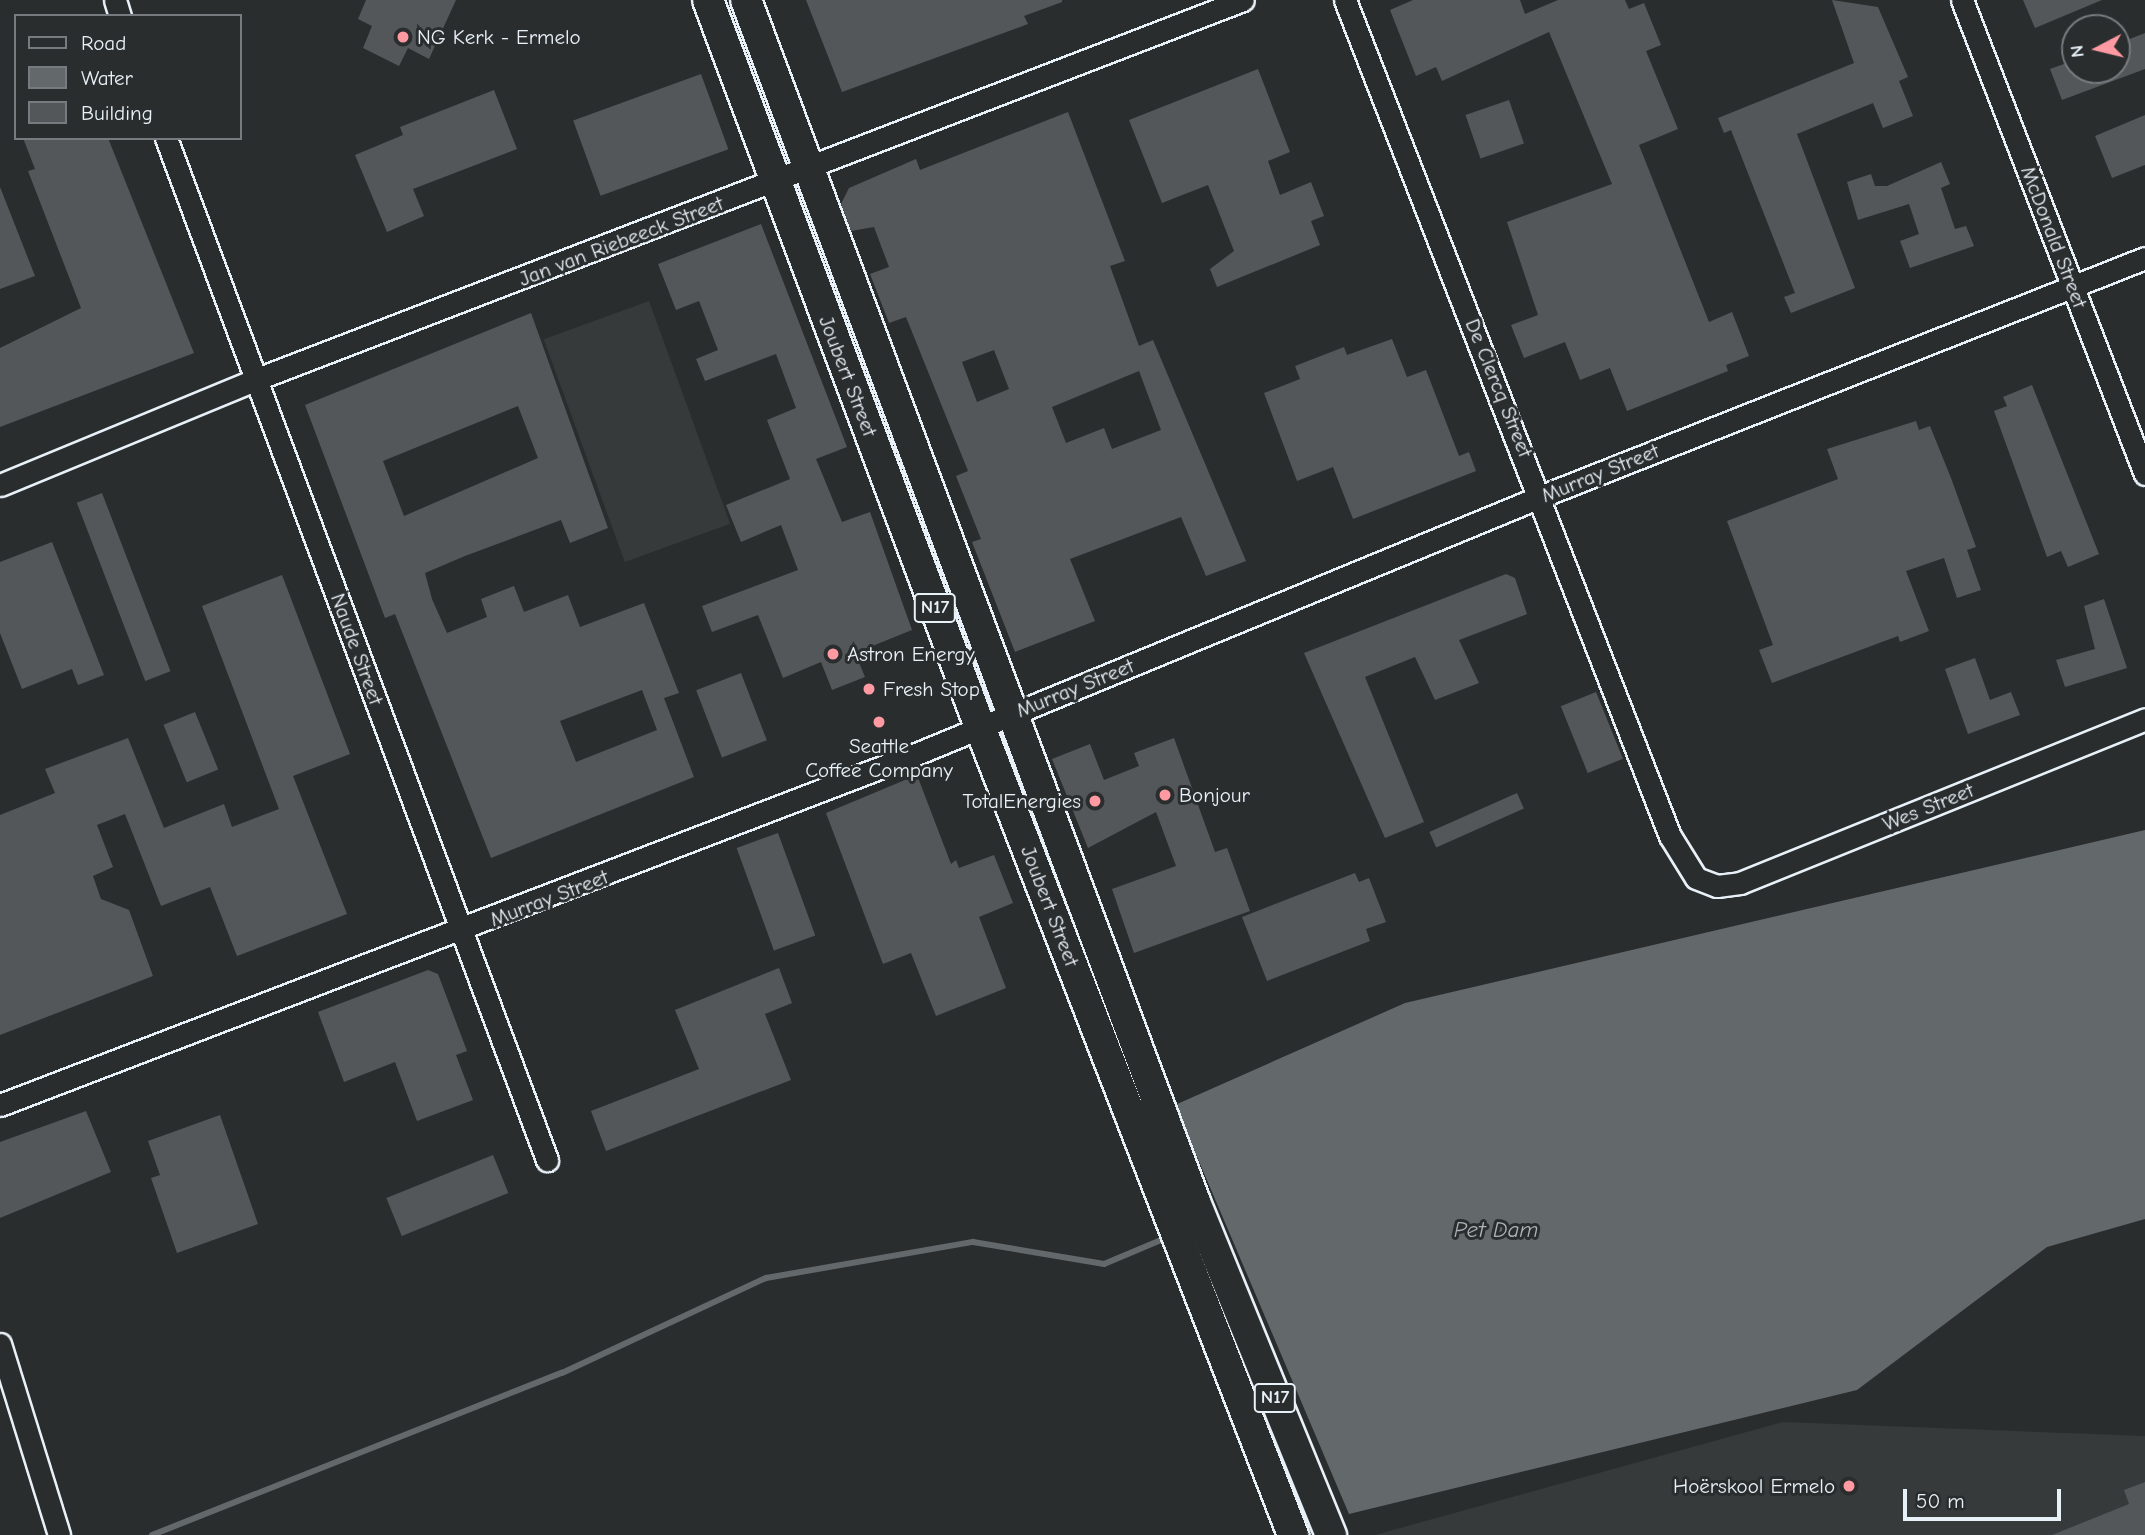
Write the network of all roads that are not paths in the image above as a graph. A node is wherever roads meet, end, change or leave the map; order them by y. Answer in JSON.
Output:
{"nodes":[{"id":1,"x":708,"y":0,"type":"edge"},
{"id":2,"x":746,"y":0,"type":"edge"},
{"id":3,"x":1243,"y":0,"type":"edge"},
{"id":4,"x":1345,"y":0,"type":"edge"},
{"id":5,"x":1962,"y":0,"type":"edge"},
{"id":6,"x":167,"y":140,"type":"edge"},
{"id":7,"x":810,"y":167,"type":"junction"},
{"id":8,"x":775,"y":182,"type":"junction"},
{"id":9,"x":2145,"y":258,"type":"edge"},
{"id":10,"x":2073,"y":286,"type":"junction"},
{"id":11,"x":257,"y":379,"type":"junction"},
{"id":12,"x":2145,"y":474,"type":"edge"},
{"id":13,"x":0,"y":485,"type":"edge"},
{"id":14,"x":1542,"y":496,"type":"junction"},
{"id":15,"x":1015,"y":713,"type":"junction"},
{"id":16,"x":2145,"y":719,"type":"edge"},
{"id":17,"x":980,"y":727,"type":"junction"},
{"id":18,"x":1709,"y":885,"type":"joint"},
{"id":19,"x":463,"y":932,"type":"junction"},
{"id":20,"x":0,"y":1105,"type":"edge"},
{"id":21,"x":547,"y":1160,"type":"dead end"},
{"id":22,"x":1182,"y":1207,"type":"junction"},
{"id":23,"x":1207,"y":1264,"type":"junction"},
{"id":24,"x":0,"y":1344,"type":"edge"},
{"id":25,"x":59,"y":1535,"type":"edge"},
{"id":26,"x":1293,"y":1535,"type":"edge"},
{"id":27,"x":1331,"y":1535,"type":"edge"}],
"edges":[{"from":1,"to":8,"type":"highway","name":"Joubert Street","number":"N17"},
{"from":2,"to":7,"type":"highway","name":"Joubert Street","number":"N17"},
{"from":3,"to":7,"type":"street","name":"Jan van Riebeeck Street"},
{"from":4,"to":14,"type":"street","name":"De Clercq Street"},
{"from":5,"to":10,"type":"street","name":"McDonald Street"},
{"from":6,"to":11,"type":"street","name":"Naude Street"},
{"from":7,"to":8,"type":"street","name":"Jan van Riebeeck Street"},
{"from":7,"to":15,"type":"highway","name":"Joubert Street","number":"N17"},
{"from":8,"to":11,"type":"street","name":"Jan van Riebeeck Street"},
{"from":8,"to":17,"type":"highway","name":"Joubert Street","number":"N17"},
{"from":9,"to":10,"type":"street","name":"Murray Street"},
{"from":10,"to":12,"type":"street","name":"McDonald Street"},
{"from":10,"to":14,"type":"street","name":"Murray Street"},
{"from":11,"to":13,"type":"street","name":"Jan van Riebeeck Street"},
{"from":11,"to":19,"type":"street","name":"Naude Street"},
{"from":14,"to":15,"type":"street","name":"Murray Street"},
{"from":14,"to":18,"type":"street","name":"De Clercq Street"},
{"from":15,"to":17,"type":"street","name":"Murray Street"},
{"from":15,"to":22,"type":"highway","name":"Joubert Street","number":"N17"},
{"from":16,"to":18,"type":"street","name":"Wes Street"},
{"from":17,"to":19,"type":"street","name":"Murray Street"},
{"from":17,"to":22,"type":"highway","name":"Joubert Street","number":"N17"},
{"from":19,"to":20,"type":"street","name":"Murray Street"},
{"from":19,"to":21,"type":"street","name":"Naude Street"},
{"from":22,"to":23,"type":"highway","name":"Joubert Street","number":"N17"},
{"from":23,"to":26,"type":"highway","name":"Joubert Street","number":"N17"},
{"from":23,"to":27,"type":"highway","name":"Joubert Street","number":"N17"},
{"from":24,"to":25,"type":"street"}]}
